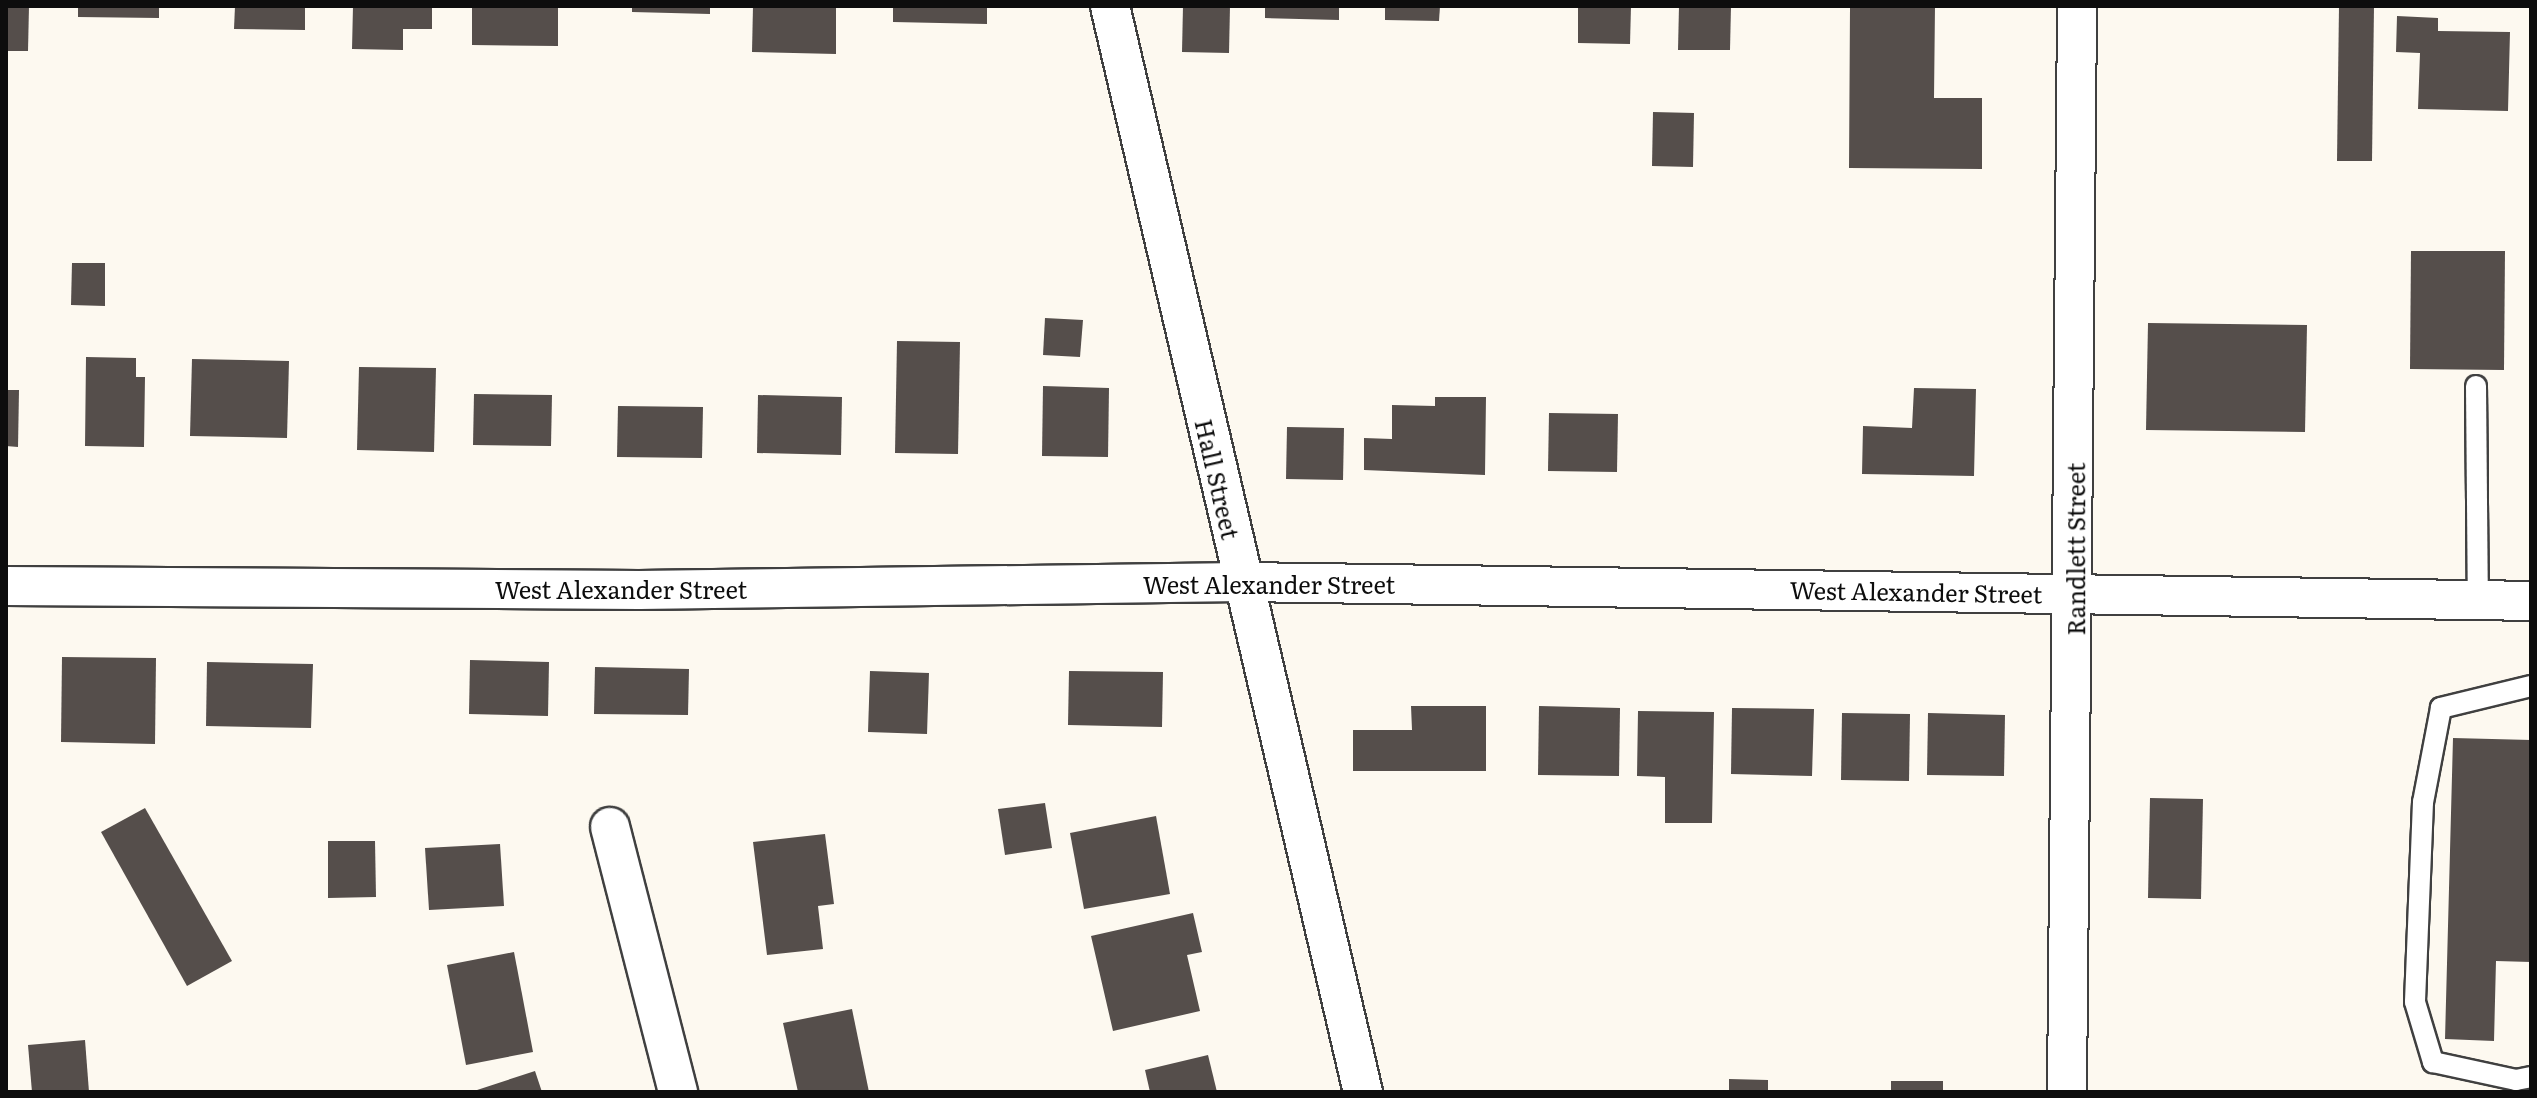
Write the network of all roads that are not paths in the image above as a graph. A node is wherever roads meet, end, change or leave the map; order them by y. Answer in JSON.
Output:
{"nodes":[{"id":1,"x":1110,"y":6,"type":"edge"},
{"id":2,"x":2077,"y":6,"type":"edge"},
{"id":3,"x":2476,"y":386,"type":"dead end"},
{"id":4,"x":1242,"y":582,"type":"junction"},
{"id":5,"x":6,"y":586,"type":"edge"},
{"id":6,"x":2075,"y":593,"type":"junction"},
{"id":7,"x":2478,"y":600,"type":"junction"},
{"id":8,"x":2531,"y":601,"type":"edge"},
{"id":9,"x":2531,"y":686,"type":"edge"},
{"id":10,"x":610,"y":827,"type":"dead end"},
{"id":11,"x":2531,"y":1077,"type":"edge"},
{"id":12,"x":678,"y":1092,"type":"edge"},
{"id":13,"x":1363,"y":1092,"type":"edge"},
{"id":14,"x":2067,"y":1092,"type":"edge"}],
"edges":[{"from":1,"to":4,"type":"street","name":"Hall Street"},
{"from":2,"to":6,"type":"street","name":"Randlett Street"},
{"from":3,"to":7,"type":"lane"},
{"from":4,"to":5,"type":"street","name":"West Alexander Street"},
{"from":4,"to":6,"type":"street","name":"West Alexander Street"},
{"from":4,"to":13,"type":"street","name":"Hall Street"},
{"from":6,"to":7,"type":"street","name":"West Alexander Street"},
{"from":6,"to":14,"type":"street","name":"Randlett Street"},
{"from":7,"to":8,"type":"street","name":"West Alexander Street"},
{"from":9,"to":11,"type":"lane"},
{"from":10,"to":12,"type":"street"}]}
